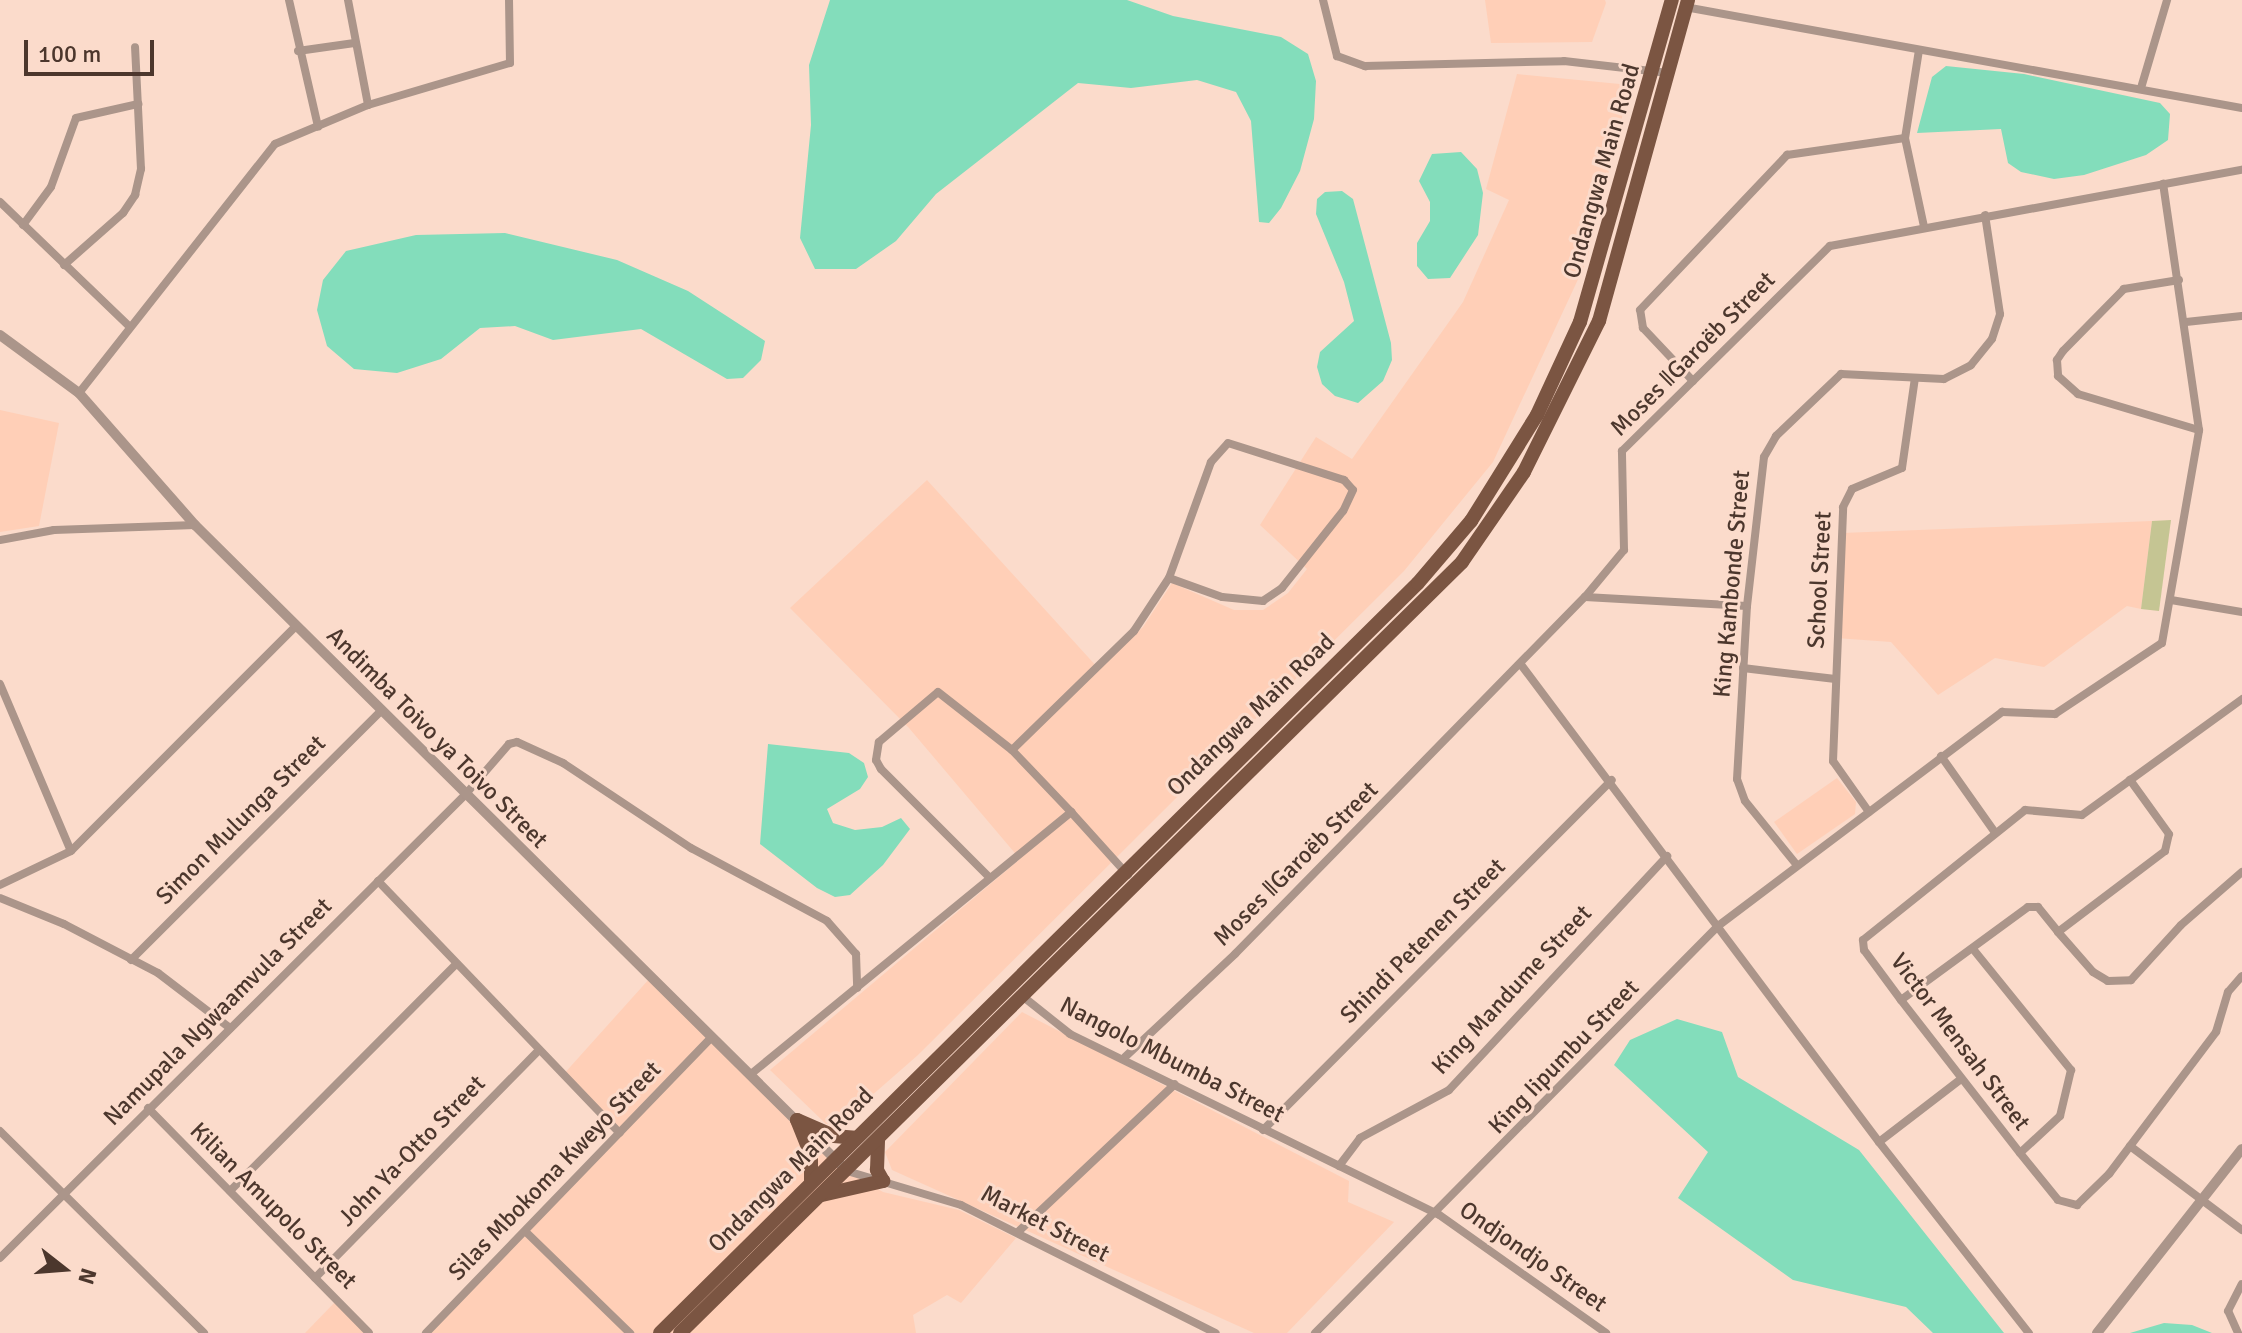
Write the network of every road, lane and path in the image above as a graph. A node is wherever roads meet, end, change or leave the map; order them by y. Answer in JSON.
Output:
{"nodes":[{"id":1,"x":289,"y":0,"type":"edge"},
{"id":2,"x":348,"y":0,"type":"edge"},
{"id":3,"x":509,"y":0,"type":"edge"},
{"id":4,"x":1323,"y":0,"type":"edge"},
{"id":5,"x":2167,"y":0,"type":"edge"},
{"id":6,"x":1682,"y":2,"type":"edge"},
{"id":7,"x":354,"y":43,"type":"junction"},
{"id":8,"x":135,"y":47,"type":"dead end"},
{"id":9,"x":1919,"y":50,"type":"junction"},
{"id":10,"x":298,"y":51,"type":"junction"},
{"id":11,"x":1660,"y":73,"type":"junction"},
{"id":12,"x":2141,"y":88,"type":"junction"},
{"id":13,"x":138,"y":104,"type":"junction"},
{"id":14,"x":368,"y":105,"type":"junction"},
{"id":15,"x":2242,"y":108,"type":"edge"},
{"id":16,"x":318,"y":127,"type":"junction"},
{"id":17,"x":1905,"y":138,"type":"junction"},
{"id":18,"x":2242,"y":170,"type":"edge"},
{"id":19,"x":2163,"y":184,"type":"junction"},
{"id":20,"x":0,"y":202,"type":"edge"},
{"id":21,"x":1985,"y":215,"type":"junction"},
{"id":22,"x":23,"y":225,"type":"junction"},
{"id":23,"x":1924,"y":227,"type":"junction"},
{"id":24,"x":64,"y":265,"type":"junction"},
{"id":25,"x":2179,"y":280,"type":"junction"},
{"id":26,"x":2242,"y":316,"type":"edge"},
{"id":27,"x":2186,"y":322,"type":"junction"},
{"id":28,"x":128,"y":325,"type":"junction"},
{"id":29,"x":0,"y":335,"type":"edge"},
{"id":30,"x":1915,"y":378,"type":"junction"},
{"id":31,"x":1693,"y":381,"type":"junction"},
{"id":32,"x":79,"y":393,"type":"junction"},
{"id":33,"x":2199,"y":430,"type":"junction"},
{"id":34,"x":1471,"y":521,"type":"junction"},
{"id":35,"x":195,"y":525,"type":"junction"},
{"id":36,"x":1484,"y":532,"type":"junction"},
{"id":37,"x":0,"y":540,"type":"edge"},
{"id":38,"x":1169,"y":578,"type":"junction"},
{"id":39,"x":1585,"y":597,"type":"junction"},
{"id":40,"x":2171,"y":600,"type":"junction"},
{"id":41,"x":1747,"y":606,"type":"junction"},
{"id":42,"x":2242,"y":612,"type":"edge"},
{"id":43,"x":296,"y":626,"type":"junction"},
{"id":44,"x":1522,"y":666,"type":"junction"},
{"id":45,"x":1743,"y":668,"type":"junction"},
{"id":46,"x":1835,"y":679,"type":"junction"},
{"id":47,"x":0,"y":684,"type":"edge"},
{"id":48,"x":2242,"y":699,"type":"edge"},
{"id":49,"x":381,"y":711,"type":"junction"},
{"id":50,"x":1012,"y":750,"type":"junction"},
{"id":51,"x":1941,"y":756,"type":"junction"},
{"id":52,"x":1612,"y":780,"type":"junction"},
{"id":53,"x":2130,"y":780,"type":"junction"},
{"id":54,"x":465,"y":795,"type":"junction"},
{"id":55,"x":1071,"y":812,"type":"junction"},
{"id":56,"x":1869,"y":812,"type":"junction"},
{"id":57,"x":1994,"y":831,"type":"junction"},
{"id":58,"x":71,"y":851,"type":"junction"},
{"id":59,"x":1667,"y":856,"type":"junction"},
{"id":60,"x":1796,"y":864,"type":"junction"},
{"id":61,"x":1124,"y":869,"type":"junction"},
{"id":62,"x":2242,"y":872,"type":"edge"},
{"id":63,"x":989,"y":877,"type":"junction"},
{"id":64,"x":378,"y":881,"type":"junction"},
{"id":65,"x":1134,"y":882,"type":"junction"},
{"id":66,"x":0,"y":885,"type":"edge"},
{"id":67,"x":0,"y":898,"type":"edge"},
{"id":68,"x":1718,"y":926,"type":"junction"},
{"id":69,"x":2058,"y":932,"type":"junction"},
{"id":70,"x":1973,"y":949,"type":"junction"},
{"id":71,"x":131,"y":960,"type":"junction"},
{"id":72,"x":455,"y":965,"type":"junction"},
{"id":73,"x":2242,"y":976,"type":"edge"},
{"id":74,"x":857,"y":988,"type":"junction"},
{"id":75,"x":1021,"y":995,"type":"junction"},
{"id":76,"x":1901,"y":1000,"type":"junction"},
{"id":77,"x":230,"y":1028,"type":"junction"},
{"id":78,"x":712,"y":1037,"type":"junction"},
{"id":79,"x":537,"y":1052,"type":"junction"},
{"id":80,"x":1125,"y":1057,"type":"junction"},
{"id":81,"x":751,"y":1074,"type":"junction"},
{"id":82,"x":1961,"y":1079,"type":"junction"},
{"id":83,"x":909,"y":1084,"type":"junction"},
{"id":84,"x":1175,"y":1084,"type":"junction"},
{"id":85,"x":148,"y":1108,"type":"junction"},
{"id":86,"x":797,"y":1120,"type":"junction"},
{"id":87,"x":1263,"y":1130,"type":"junction"},
{"id":88,"x":0,"y":1131,"type":"edge"},
{"id":89,"x":620,"y":1133,"type":"junction"},
{"id":90,"x":855,"y":1138,"type":"junction"},
{"id":91,"x":878,"y":1139,"type":"junction"},
{"id":92,"x":1879,"y":1142,"type":"junction"},
{"id":93,"x":2130,"y":1146,"type":"junction"},
{"id":94,"x":2242,"y":1149,"type":"edge"},
{"id":95,"x":2020,"y":1153,"type":"junction"},
{"id":96,"x":835,"y":1158,"type":"junction"},
{"id":97,"x":1339,"y":1166,"type":"junction"},
{"id":98,"x":847,"y":1171,"type":"junction"},
{"id":99,"x":883,"y":1181,"type":"junction"},
{"id":100,"x":811,"y":1182,"type":"junction"},
{"id":101,"x":230,"y":1191,"type":"junction"},
{"id":102,"x":64,"y":1195,"type":"junction"},
{"id":103,"x":821,"y":1195,"type":"junction"},
{"id":104,"x":2203,"y":1199,"type":"junction"},
{"id":105,"x":1438,"y":1214,"type":"junction"},
{"id":106,"x":2242,"y":1230,"type":"edge"},
{"id":107,"x":1019,"y":1231,"type":"junction"},
{"id":108,"x":527,"y":1233,"type":"junction"},
{"id":109,"x":0,"y":1258,"type":"edge"},
{"id":110,"x":315,"y":1278,"type":"junction"},
{"id":111,"x":2242,"y":1284,"type":"edge"},
{"id":112,"x":681,"y":1328,"type":"edge"},
{"id":113,"x":204,"y":1333,"type":"edge"},
{"id":114,"x":369,"y":1333,"type":"edge"},
{"id":115,"x":426,"y":1333,"type":"edge"},
{"id":116,"x":630,"y":1333,"type":"edge"},
{"id":117,"x":660,"y":1333,"type":"edge"},
{"id":118,"x":1216,"y":1333,"type":"edge"},
{"id":119,"x":1315,"y":1333,"type":"edge"},
{"id":120,"x":1606,"y":1333,"type":"edge"},
{"id":121,"x":2029,"y":1333,"type":"edge"},
{"id":122,"x":2097,"y":1333,"type":"edge"},
{"id":123,"x":2238,"y":1333,"type":"edge"}],
"edges":[{"from":1,"to":10,"type":"street"},
{"from":2,"to":7,"type":"street"},
{"from":3,"to":14,"type":"street"},
{"from":4,"to":11,"type":"street"},
{"from":5,"to":12,"type":"street"},
{"from":6,"to":9,"type":"street"},
{"from":6,"to":11,"type":"main road","name":"Ondangwa Main Road"},
{"from":7,"to":10,"type":"street"},
{"from":7,"to":14,"type":"street"},
{"from":8,"to":13,"type":"street"},
{"from":9,"to":12,"type":"street"},
{"from":9,"to":17,"type":"street"},
{"from":10,"to":16,"type":"street"},
{"from":11,"to":34,"type":"main road","name":"Ondangwa Main Road"},
{"from":11,"to":36,"type":"main road","name":"Ondangwa Main Road"},
{"from":12,"to":15,"type":"street"},
{"from":13,"to":22,"type":"street"},
{"from":13,"to":24,"type":"street"},
{"from":14,"to":16,"type":"street"},
{"from":16,"to":28,"type":"street"},
{"from":17,"to":23,"type":"street"},
{"from":17,"to":31,"type":"street"},
{"from":18,"to":19,"type":"street","name":"Moses ǁGaroëb Street"},
{"from":19,"to":21,"type":"street","name":"Moses ǁGaroëb Street"},
{"from":19,"to":25,"type":"street","name":"King Iipumbu Street"},
{"from":20,"to":22,"type":"street"},
{"from":21,"to":23,"type":"street","name":"Moses ǁGaroëb Street"},
{"from":21,"to":30,"type":"street","name":"King Kambonde Street"},
{"from":22,"to":24,"type":"street"},
{"from":23,"to":31,"type":"street","name":"Moses ǁGaroëb Street"},
{"from":24,"to":28,"type":"street"},
{"from":25,"to":27,"type":"street","name":"King Iipumbu Street"},
{"from":25,"to":33,"type":"street"},
{"from":26,"to":27,"type":"street"},
{"from":27,"to":33,"type":"street","name":"King Iipumbu Street"},
{"from":28,"to":32,"type":"street"},
{"from":29,"to":32,"type":"street","name":"Andimba Toivo ya Toivo Street"},
{"from":30,"to":41,"type":"street","name":"King Kambonde Street"},
{"from":30,"to":46,"type":"street","name":"School Street"},
{"from":31,"to":39,"type":"street","name":"Moses ǁGaroëb Street"},
{"from":32,"to":35,"type":"street","name":"Andimba Toivo ya Toivo Street"},
{"from":33,"to":40,"type":"street","name":"King Iipumbu Street"},
{"from":34,"to":36,"type":"main road"},
{"from":34,"to":61,"type":"main road","name":"Ondangwa Main Road"},
{"from":35,"to":37,"type":"street"},
{"from":35,"to":43,"type":"street","name":"Andimba Toivo ya Toivo Street"},
{"from":36,"to":65,"type":"main road","name":"Ondangwa Main Road"},
{"from":38,"to":38,"type":"street"},
{"from":38,"to":50,"type":"street"},
{"from":39,"to":41,"type":"street"},
{"from":39,"to":44,"type":"street","name":"Moses ǁGaroëb Street"},
{"from":40,"to":42,"type":"street"},
{"from":40,"to":51,"type":"street","name":"King Iipumbu Street"},
{"from":41,"to":45,"type":"street","name":"King Kambonde Street"},
{"from":43,"to":49,"type":"street","name":"Andimba Toivo ya Toivo Street"},
{"from":43,"to":58,"type":"street"},
{"from":44,"to":52,"type":"street"},
{"from":44,"to":80,"type":"street","name":"Moses ǁGaroëb Street"},
{"from":45,"to":46,"type":"street"},
{"from":45,"to":60,"type":"street","name":"King Kambonde Street"},
{"from":46,"to":56,"type":"street","name":"School Street"},
{"from":47,"to":58,"type":"street"},
{"from":48,"to":53,"type":"street","name":"Victor Mensah Street"},
{"from":49,"to":54,"type":"street","name":"Andimba Toivo ya Toivo Street"},
{"from":49,"to":71,"type":"street","name":"Simon Mulunga Street"},
{"from":50,"to":55,"type":"street"},
{"from":50,"to":63,"type":"street"},
{"from":51,"to":56,"type":"street","name":"King Iipumbu Street"},
{"from":51,"to":57,"type":"street"},
{"from":52,"to":59,"type":"street"},
{"from":52,"to":87,"type":"street","name":"Shindi Petenen Street"},
{"from":53,"to":57,"type":"street","name":"Victor Mensah Street"},
{"from":53,"to":69,"type":"street"},
{"from":54,"to":64,"type":"street","name":"Namupala Ngwaamvula Street"},
{"from":54,"to":74,"type":"street","name":"Namupala Ngwaamvula Street"},
{"from":54,"to":78,"type":"street","name":"Andimba Toivo ya Toivo Street"},
{"from":55,"to":61,"type":"street"},
{"from":55,"to":63,"type":"street"},
{"from":56,"to":60,"type":"street","name":"King Iipumbu Street"},
{"from":57,"to":76,"type":"street","name":"Victor Mensah Street"},
{"from":58,"to":66,"type":"street"},
{"from":59,"to":68,"type":"street"},
{"from":59,"to":97,"type":"street","name":"King Mandume Street"},
{"from":60,"to":68,"type":"street","name":"King Iipumbu Street"},
{"from":61,"to":65,"type":"street"},
{"from":61,"to":83,"type":"main road","name":"Ondangwa Main Road"},
{"from":62,"to":69,"type":"street"},
{"from":63,"to":74,"type":"street"},
{"from":64,"to":72,"type":"street"},
{"from":64,"to":77,"type":"street","name":"Namupala Ngwaamvula Street"},
{"from":65,"to":75,"type":"main road","name":"Ondangwa Main Road"},
{"from":67,"to":71,"type":"street"},
{"from":68,"to":92,"type":"street"},
{"from":68,"to":105,"type":"street","name":"King Iipumbu Street"},
{"from":69,"to":70,"type":"street"},
{"from":70,"to":76,"type":"street"},
{"from":70,"to":95,"type":"street"},
{"from":71,"to":77,"type":"street"},
{"from":72,"to":79,"type":"street"},
{"from":72,"to":101,"type":"street"},
{"from":73,"to":93,"type":"street"},
{"from":74,"to":81,"type":"street"},
{"from":75,"to":80,"type":"street","name":"Nangolo Mbumba Street"},
{"from":75,"to":83,"type":"street"},
{"from":75,"to":91,"type":"main road","name":"Ondangwa Main Road"},
{"from":76,"to":82,"type":"street","name":"Victor Mensah Street"},
{"from":77,"to":85,"type":"street","name":"Namupala Ngwaamvula Street"},
{"from":78,"to":81,"type":"street","name":"Andimba Toivo ya Toivo Street"},
{"from":78,"to":89,"type":"street","name":"Silas Mbokoma Kweyo Street"},
{"from":79,"to":89,"type":"street"},
{"from":79,"to":110,"type":"street","name":"John Ya-Otto Street"},
{"from":80,"to":84,"type":"street","name":"Nangolo Mbumba Street"},
{"from":81,"to":86,"type":"street","name":"Andimba Toivo ya Toivo Street"},
{"from":82,"to":92,"type":"street"},
{"from":82,"to":95,"type":"street","name":"Victor Mensah Street"},
{"from":83,"to":90,"type":"main road","name":"Ondangwa Main Road"},
{"from":84,"to":87,"type":"street","name":"Nangolo Mbumba Street"},
{"from":84,"to":107,"type":"street"},
{"from":85,"to":101,"type":"street","name":"Kilian Amupolo Street"},
{"from":85,"to":102,"type":"street","name":"Namupala Ngwaamvula Street"},
{"from":86,"to":90,"type":"main road"},
{"from":86,"to":96,"type":"street","name":"Andimba Toivo ya Toivo Street"},
{"from":86,"to":100,"type":"main road"},
{"from":87,"to":97,"type":"street","name":"Nangolo Mbumba Street"},
{"from":88,"to":102,"type":"street"},
{"from":89,"to":108,"type":"street","name":"Silas Mbokoma Kweyo Street"},
{"from":90,"to":96,"type":"main road","name":"Ondangwa Main Road"},
{"from":91,"to":98,"type":"main road","name":"Ondangwa Main Road"},
{"from":91,"to":99,"type":"main road"},
{"from":92,"to":121,"type":"street"},
{"from":93,"to":95,"type":"street","name":"Victor Mensah Street"},
{"from":93,"to":104,"type":"street"},
{"from":94,"to":104,"type":"street"},
{"from":96,"to":98,"type":"street","name":"Andimba Toivo ya Toivo Street"},
{"from":96,"to":100,"type":"main road","name":"Ondangwa Main Road"},
{"from":97,"to":105,"type":"street","name":"Nangolo Mbumba Street"},
{"from":98,"to":99,"type":"street","name":"Market Street"},
{"from":98,"to":103,"type":"main road","name":"Ondangwa Main Road"},
{"from":99,"to":103,"type":"main road"},
{"from":99,"to":107,"type":"street","name":"Market Street"},
{"from":100,"to":112,"type":"main road","name":"Ondangwa Main Road"},
{"from":101,"to":110,"type":"street","name":"Kilian Amupolo Street"},
{"from":102,"to":109,"type":"street","name":"Namupala Ngwaamvula Street"},
{"from":102,"to":113,"type":"street"},
{"from":103,"to":112,"type":"main road","name":"Ondangwa Main Road"},
{"from":104,"to":106,"type":"street"},
{"from":104,"to":122,"type":"street"},
{"from":105,"to":119,"type":"street"},
{"from":105,"to":120,"type":"street","name":"Ondjondjo Street"},
{"from":107,"to":118,"type":"street","name":"Market Street"},
{"from":108,"to":115,"type":"street","name":"Silas Mbokoma Kweyo Street"},
{"from":108,"to":116,"type":"street"},
{"from":110,"to":114,"type":"street","name":"Kilian Amupolo Street"},
{"from":111,"to":123,"type":"street"},
{"from":112,"to":117,"type":"main road","name":"Ondangwa Main Road"}]}
